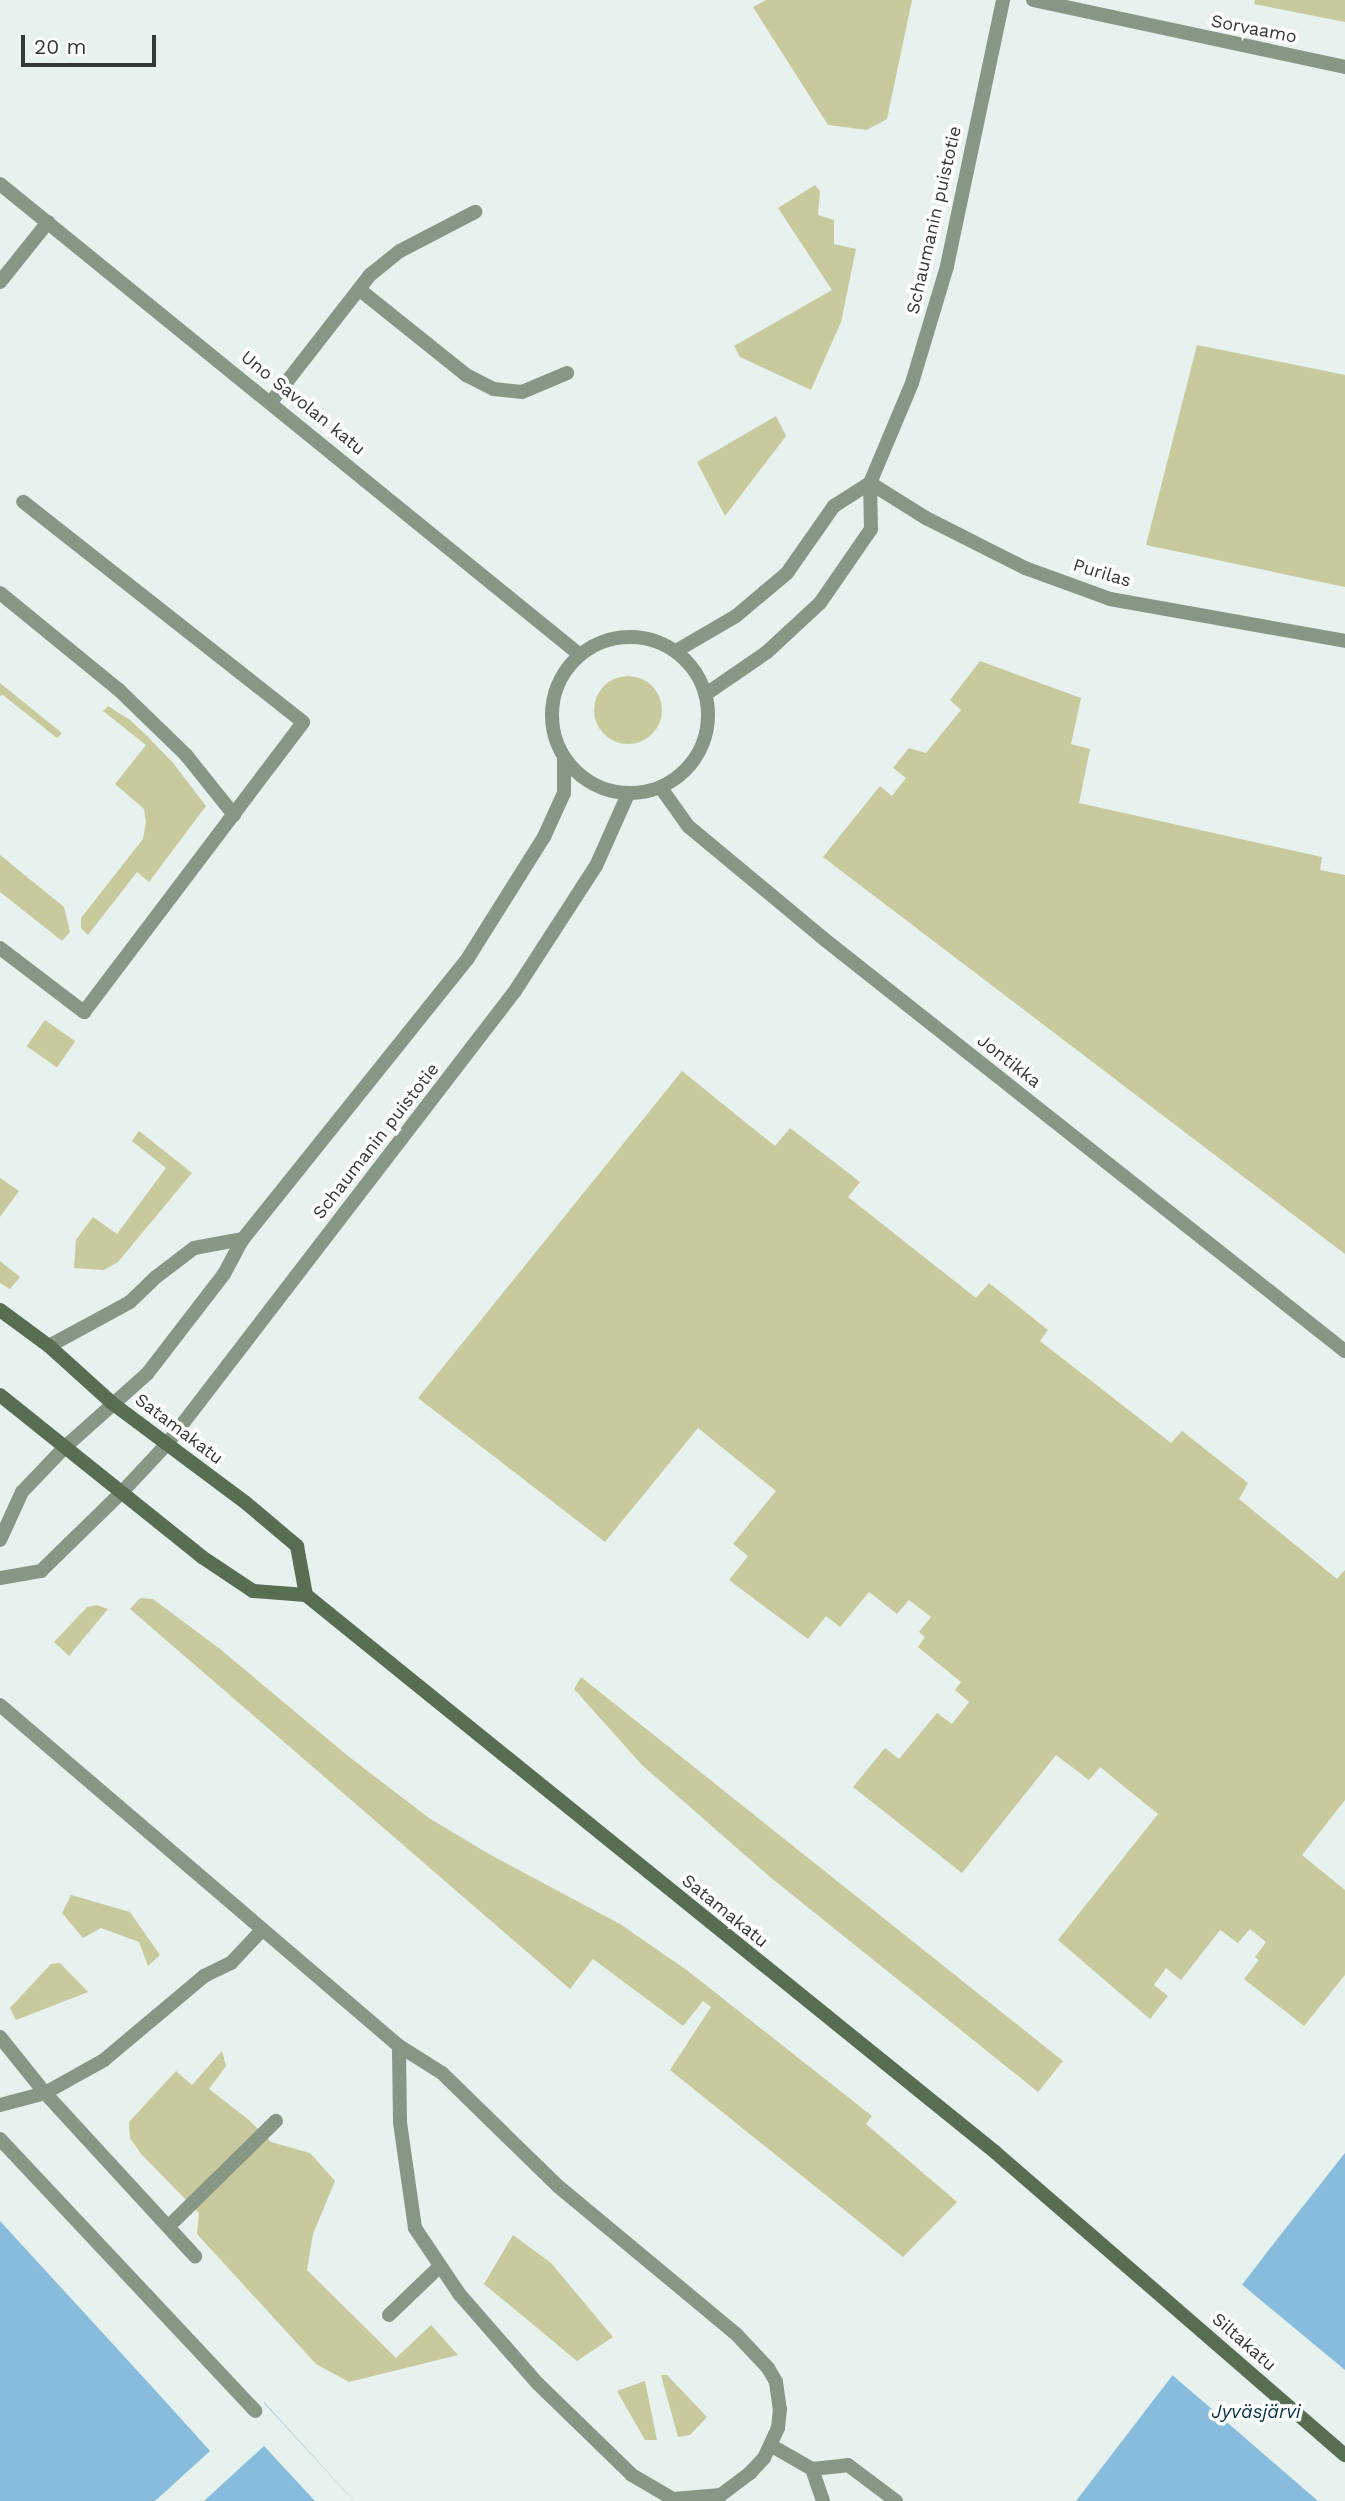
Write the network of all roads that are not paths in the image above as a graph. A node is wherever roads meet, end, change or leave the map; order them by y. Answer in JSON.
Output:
{"nodes":[{"id":1,"x":1003,"y":0,"type":"edge"},
{"id":2,"x":1033,"y":0,"type":"edge"},
{"id":3,"x":1345,"y":67,"type":"edge"},
{"id":4,"x":0,"y":184,"type":"edge"},
{"id":5,"x":475,"y":212,"type":"dead end"},
{"id":6,"x":48,"y":222,"type":"junction"},
{"id":7,"x":0,"y":282,"type":"edge"},
{"id":8,"x":360,"y":290,"type":"junction"},
{"id":9,"x":567,"y":373,"type":"dead end"},
{"id":10,"x":271,"y":402,"type":"junction"},
{"id":11,"x":870,"y":483,"type":"junction"},
{"id":12,"x":23,"y":502,"type":"dead end"},
{"id":13,"x":0,"y":593,"type":"edge"},
{"id":14,"x":1345,"y":641,"type":"edge"},
{"id":15,"x":676,"y":651,"type":"junction"},
{"id":16,"x":580,"y":655,"type":"junction"},
{"id":17,"x":706,"y":694,"type":"junction"},
{"id":18,"x":564,"y":758,"type":"junction"},
{"id":19,"x":661,"y":788,"type":"junction"},
{"id":20,"x":628,"y":794,"type":"junction"},
{"id":21,"x":234,"y":815,"type":"junction"},
{"id":22,"x":0,"y":948,"type":"edge"},
{"id":23,"x":243,"y":1239,"type":"junction"},
{"id":24,"x":0,"y":1310,"type":"edge"},
{"id":25,"x":49,"y":1346,"type":"junction"},
{"id":26,"x":1345,"y":1351,"type":"edge"},
{"id":27,"x":0,"y":1395,"type":"edge"},
{"id":28,"x":111,"y":1404,"type":"junction"},
{"id":29,"x":167,"y":1444,"type":"junction"},
{"id":30,"x":65,"y":1447,"type":"junction"},
{"id":31,"x":123,"y":1491,"type":"junction"},
{"id":32,"x":0,"y":1540,"type":"edge"},
{"id":33,"x":0,"y":1578,"type":"edge"},
{"id":34,"x":306,"y":1595,"type":"junction"},
{"id":35,"x":0,"y":1705,"type":"edge"},
{"id":36,"x":262,"y":1930,"type":"junction"},
{"id":37,"x":0,"y":2038,"type":"edge"},
{"id":38,"x":399,"y":2046,"type":"junction"},
{"id":39,"x":45,"y":2093,"type":"junction"},
{"id":40,"x":0,"y":2105,"type":"edge"},
{"id":41,"x":276,"y":2121,"type":"dead end"},
{"id":42,"x":0,"y":2139,"type":"edge"},
{"id":43,"x":169,"y":2226,"type":"junction"},
{"id":44,"x":195,"y":2256,"type":"dead end"},
{"id":45,"x":1118,"y":2258,"type":"joint"},
{"id":46,"x":439,"y":2267,"type":"junction"},
{"id":47,"x":389,"y":2315,"type":"dead end"},
{"id":48,"x":255,"y":2411,"type":"dead end"},
{"id":49,"x":772,"y":2446,"type":"junction"},
{"id":50,"x":1345,"y":2455,"type":"edge"},
{"id":51,"x":812,"y":2469,"type":"junction"},
{"id":52,"x":823,"y":2501,"type":"edge"},
{"id":53,"x":896,"y":2501,"type":"edge"}],
"edges":[{"from":1,"to":11,"type":"street","name":"Schaumanin puistotie"},
{"from":2,"to":3,"type":"street","name":"Sorvaamo"},
{"from":4,"to":6,"type":"street","name":"Uno Savolan katu"},
{"from":5,"to":8,"type":"street"},
{"from":6,"to":7,"type":"street"},
{"from":6,"to":10,"type":"street","name":"Uno Savolan katu"},
{"from":8,"to":9,"type":"street"},
{"from":8,"to":10,"type":"street"},
{"from":10,"to":16,"type":"street","name":"Uno Savolan katu"},
{"from":11,"to":14,"type":"street","name":"Purilas"},
{"from":11,"to":15,"type":"street"},
{"from":11,"to":17,"type":"street","name":"Schaumanin puistotie"},
{"from":12,"to":21,"type":"street"},
{"from":13,"to":21,"type":"street"},
{"from":15,"to":16,"type":"street"},
{"from":15,"to":17,"type":"street"},
{"from":16,"to":18,"type":"street"},
{"from":17,"to":19,"type":"street"},
{"from":18,"to":20,"type":"street"},
{"from":18,"to":23,"type":"street"},
{"from":19,"to":20,"type":"street"},
{"from":19,"to":26,"type":"street","name":"Jontikka"},
{"from":20,"to":29,"type":"street","name":"Schaumanin puistotie"},
{"from":21,"to":22,"type":"street"},
{"from":23,"to":25,"type":"street"},
{"from":23,"to":28,"type":"street"},
{"from":24,"to":25,"type":"main road","name":"Satamakatu"},
{"from":25,"to":28,"type":"main road","name":"Satamakatu"},
{"from":27,"to":30,"type":"main road"},
{"from":28,"to":29,"type":"main road","name":"Satamakatu"},
{"from":28,"to":30,"type":"street"},
{"from":29,"to":31,"type":"street","name":"Schaumanin puistotie"},
{"from":29,"to":34,"type":"main road","name":"Satamakatu"},
{"from":30,"to":31,"type":"main road"},
{"from":30,"to":32,"type":"street"},
{"from":31,"to":33,"type":"street","name":"Schaumanin puistotie"},
{"from":31,"to":34,"type":"main road"},
{"from":34,"to":45,"type":"main road","name":"Satamakatu"},
{"from":35,"to":36,"type":"street"},
{"from":36,"to":38,"type":"street"},
{"from":36,"to":39,"type":"street"},
{"from":37,"to":39,"type":"street"},
{"from":38,"to":46,"type":"street"},
{"from":38,"to":49,"type":"street"},
{"from":39,"to":40,"type":"street"},
{"from":39,"to":43,"type":"street"},
{"from":41,"to":43,"type":"street"},
{"from":42,"to":48,"type":"street"},
{"from":43,"to":44,"type":"street"},
{"from":45,"to":50,"type":"main road","name":"Siltakatu"},
{"from":46,"to":47,"type":"street"},
{"from":46,"to":49,"type":"street"},
{"from":49,"to":51,"type":"street"},
{"from":51,"to":52,"type":"street"},
{"from":51,"to":53,"type":"street"}]}
